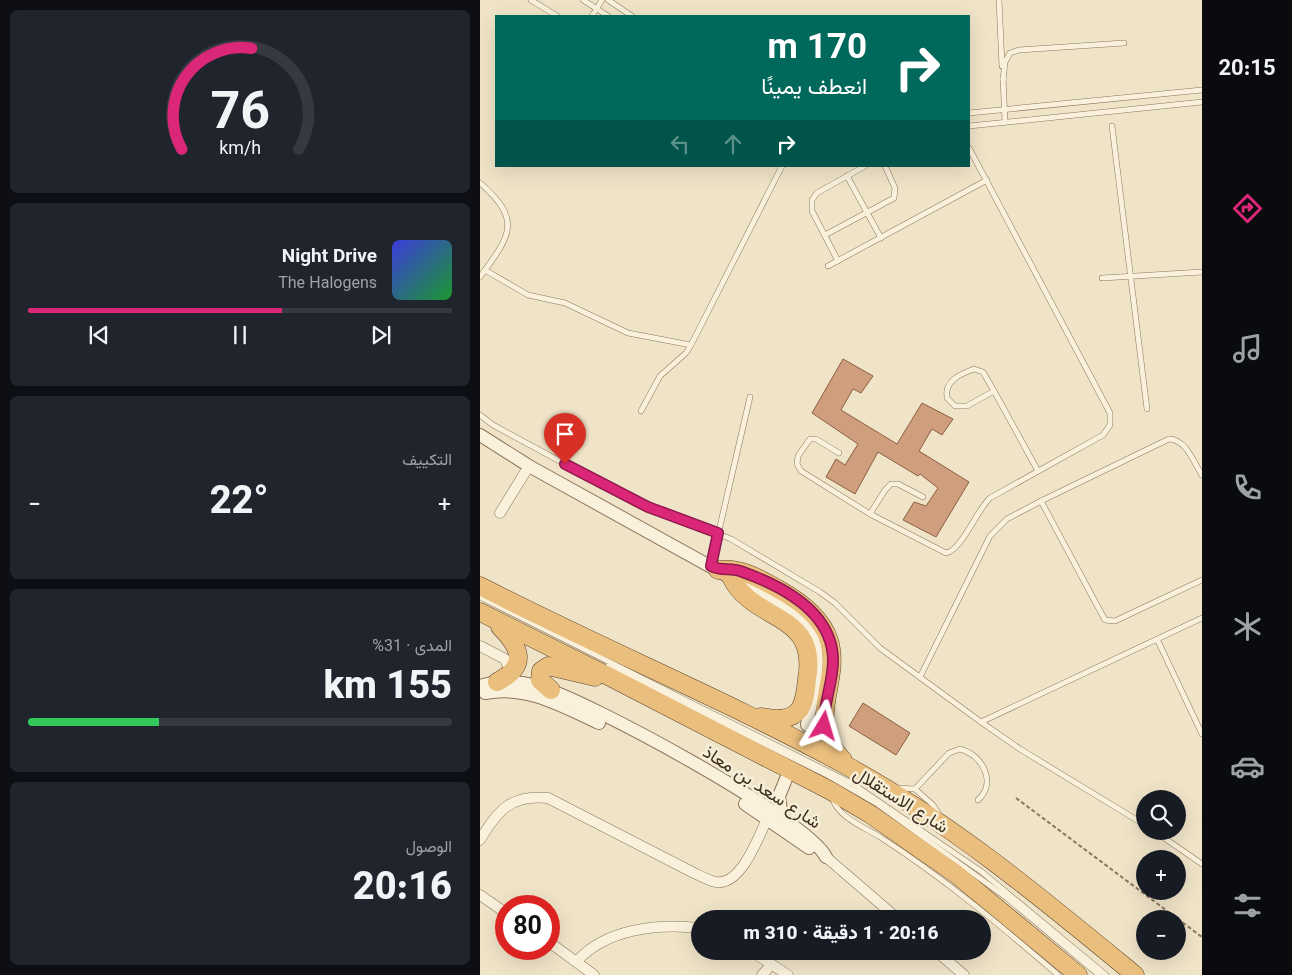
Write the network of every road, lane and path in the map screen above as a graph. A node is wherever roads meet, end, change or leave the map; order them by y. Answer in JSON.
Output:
{"nodes":[{"id":1,"x":531,"y":0,"type":"edge"},
{"id":2,"x":583,"y":0,"type":"edge"},
{"id":3,"x":602,"y":0,"type":"edge"},
{"id":4,"x":608,"y":0,"type":"edge"},
{"id":5,"x":999,"y":0,"type":"edge"},
{"id":6,"x":596,"y":9,"type":"junction"},
{"id":7,"x":555,"y":15,"type":"edge"},
{"id":8,"x":593,"y":15,"type":"edge"},
{"id":9,"x":606,"y":15,"type":"edge"},
{"id":10,"x":630,"y":15,"type":"edge"},
{"id":11,"x":1124,"y":42,"type":"dead end"},
{"id":12,"x":1003,"y":80,"type":"junction"},
{"id":13,"x":1202,"y":90,"type":"edge"},
{"id":14,"x":1176,"y":92,"type":"junction"},
{"id":15,"x":1202,"y":102,"type":"edge"},
{"id":16,"x":1177,"y":104,"type":"junction"},
{"id":17,"x":1004,"y":110,"type":"junction"},
{"id":18,"x":970,"y":113,"type":"edge"},
{"id":19,"x":1005,"y":122,"type":"junction"},
{"id":20,"x":970,"y":126,"type":"edge"},
{"id":21,"x":1112,"y":126,"type":"dead end"},
{"id":22,"x":970,"y":150,"type":"edge"},
{"id":23,"x":781,"y":167,"type":"edge"},
{"id":24,"x":863,"y":167,"type":"edge"},
{"id":25,"x":885,"y":167,"type":"edge"},
{"id":26,"x":847,"y":176,"type":"junction"},
{"id":27,"x":987,"y":180,"type":"junction"},
{"id":28,"x":480,"y":184,"type":"edge"},
{"id":29,"x":867,"y":213,"type":"junction"},
{"id":30,"x":825,"y":236,"type":"junction"},
{"id":31,"x":881,"y":238,"type":"junction"},
{"id":32,"x":838,"y":261,"type":"junction"},
{"id":33,"x":828,"y":266,"type":"dead end"},
{"id":34,"x":485,"y":270,"type":"junction"},
{"id":35,"x":1202,"y":272,"type":"edge"},
{"id":36,"x":1131,"y":276,"type":"junction"},
{"id":37,"x":480,"y":277,"type":"edge"},
{"id":38,"x":1102,"y":278,"type":"dead end"},
{"id":39,"x":691,"y":345,"type":"junction"},
{"id":40,"x":994,"y":391,"type":"junction"},
{"id":41,"x":750,"y":397,"type":"dead end"},
{"id":42,"x":1147,"y":409,"type":"dead end"},
{"id":43,"x":641,"y":411,"type":"dead end"},
{"id":44,"x":480,"y":415,"type":"edge"},
{"id":45,"x":480,"y":435,"type":"edge"},
{"id":46,"x":839,"y":452,"type":"dead end"},
{"id":47,"x":529,"y":466,"type":"junction"},
{"id":48,"x":1038,"y":471,"type":"junction"},
{"id":49,"x":1202,"y":476,"type":"edge"},
{"id":50,"x":923,"y":498,"type":"dead end"},
{"id":51,"x":1041,"y":501,"type":"junction"},
{"id":52,"x":500,"y":513,"type":"dead end"},
{"id":53,"x":870,"y":514,"type":"junction"},
{"id":54,"x":718,"y":533,"type":"junction"},
{"id":55,"x":720,"y":571,"type":"junction"},
{"id":56,"x":1202,"y":580,"type":"edge"},
{"id":57,"x":480,"y":586,"type":"edge"},
{"id":58,"x":480,"y":597,"type":"edge"},
{"id":59,"x":480,"y":603,"type":"edge"},
{"id":60,"x":485,"y":615,"type":"edge"},
{"id":61,"x":1202,"y":618,"type":"edge"},
{"id":62,"x":1157,"y":639,"type":"junction"},
{"id":63,"x":480,"y":646,"type":"edge"},
{"id":64,"x":517,"y":648,"type":"junction"},
{"id":65,"x":502,"y":656,"type":"junction"},
{"id":66,"x":610,"y":677,"type":"junction"},
{"id":67,"x":920,"y":677,"type":"junction"},
{"id":68,"x":496,"y":681,"type":"edge"},
{"id":69,"x":551,"y":690,"type":"junction"},
{"id":70,"x":480,"y":694,"type":"edge"},
{"id":71,"x":750,"y":715,"type":"junction"},
{"id":72,"x":981,"y":722,"type":"junction"},
{"id":73,"x":807,"y":725,"type":"dead end"},
{"id":74,"x":1202,"y":734,"type":"edge"},
{"id":75,"x":663,"y":750,"type":"junction"},
{"id":76,"x":851,"y":768,"type":"junction"},
{"id":77,"x":786,"y":779,"type":"dead end"},
{"id":78,"x":914,"y":789,"type":"junction"},
{"id":79,"x":780,"y":791,"type":"junction"},
{"id":80,"x":831,"y":791,"type":"junction"},
{"id":81,"x":888,"y":791,"type":"junction"},
{"id":82,"x":1016,"y":798,"type":"dead end"},
{"id":83,"x":754,"y":800,"type":"junction"},
{"id":84,"x":978,"y":800,"type":"dead end"},
{"id":85,"x":782,"y":818,"type":"junction"},
{"id":86,"x":767,"y":819,"type":"junction"},
{"id":87,"x":1136,"y":820,"type":"edge"},
{"id":88,"x":944,"y":826,"type":"junction"},
{"id":89,"x":480,"y":840,"type":"edge"},
{"id":90,"x":1167,"y":840,"type":"edge"},
{"id":91,"x":826,"y":857,"type":"junction"},
{"id":92,"x":1202,"y":864,"type":"edge"},
{"id":93,"x":480,"y":895,"type":"edge"},
{"id":94,"x":495,"y":905,"type":"edge"},
{"id":95,"x":888,"y":910,"type":"edge"},
{"id":96,"x":691,"y":927,"type":"edge"},
{"id":97,"x":1202,"y":936,"type":"edge"},
{"id":98,"x":560,"y":949,"type":"edge"},
{"id":99,"x":765,"y":960,"type":"edge"},
{"id":100,"x":946,"y":960,"type":"edge"},
{"id":101,"x":577,"y":961,"type":"junction"},
{"id":102,"x":771,"y":964,"type":"junction"},
{"id":103,"x":594,"y":975,"type":"edge"},
{"id":104,"x":762,"y":975,"type":"edge"},
{"id":105,"x":788,"y":975,"type":"edge"},
{"id":106,"x":964,"y":975,"type":"edge"},
{"id":107,"x":1058,"y":975,"type":"edge"},
{"id":108,"x":1078,"y":975,"type":"edge"},
{"id":109,"x":1100,"y":975,"type":"edge"},
{"id":110,"x":1106,"y":975,"type":"edge"},
{"id":111,"x":1134,"y":975,"type":"edge"}],
"edges":[{"from":1,"to":7,"type":"lane"},
{"from":2,"to":6,"type":"lane"},
{"from":3,"to":6,"type":"lane"},
{"from":4,"to":10,"type":"lane"},
{"from":5,"to":12,"type":"lane"},
{"from":6,"to":8,"type":"lane"},
{"from":6,"to":9,"type":"lane"},
{"from":11,"to":12,"type":"lane"},
{"from":12,"to":17,"type":"lane"},
{"from":13,"to":14,"type":"lane"},
{"from":14,"to":16,"type":"lane"},
{"from":14,"to":17,"type":"lane"},
{"from":15,"to":16,"type":"lane"},
{"from":16,"to":19,"type":"lane"},
{"from":17,"to":18,"type":"lane"},
{"from":17,"to":19,"type":"lane"},
{"from":19,"to":20,"type":"lane"},
{"from":21,"to":36,"type":"lane"},
{"from":22,"to":27,"type":"lane"},
{"from":23,"to":39,"type":"lane"},
{"from":24,"to":26,"type":"lane"},
{"from":25,"to":29,"type":"lane"},
{"from":26,"to":29,"type":"lane"},
{"from":26,"to":30,"type":"lane"},
{"from":27,"to":31,"type":"lane"},
{"from":27,"to":48,"type":"lane"},
{"from":28,"to":34,"type":"lane"},
{"from":29,"to":30,"type":"lane"},
{"from":29,"to":31,"type":"lane"},
{"from":30,"to":32,"type":"lane"},
{"from":31,"to":32,"type":"lane"},
{"from":32,"to":33,"type":"lane"},
{"from":34,"to":37,"type":"lane"},
{"from":34,"to":39,"type":"lane"},
{"from":35,"to":36,"type":"lane"},
{"from":36,"to":38,"type":"lane"},
{"from":36,"to":42,"type":"lane"},
{"from":39,"to":43,"type":"lane"},
{"from":40,"to":40,"type":"lane"},
{"from":40,"to":48,"type":"lane"},
{"from":41,"to":54,"type":"lane"},
{"from":44,"to":54,"type":"lane"},
{"from":45,"to":47,"type":"street"},
{"from":46,"to":53,"type":"lane"},
{"from":47,"to":52,"type":"street"},
{"from":47,"to":55,"type":"street"},
{"from":48,"to":53,"type":"lane"},
{"from":49,"to":51,"type":"lane"},
{"from":50,"to":53,"type":"lane"},
{"from":51,"to":56,"type":"lane"},
{"from":51,"to":67,"type":"lane"},
{"from":54,"to":55,"type":"lane"},
{"from":54,"to":67,"type":"lane"},
{"from":55,"to":71,"type":"highway"},
{"from":55,"to":73,"type":"street"},
{"from":55,"to":76,"type":"highway"},
{"from":57,"to":71,"type":"highway","name":"شارع الاستقلال"},
{"from":58,"to":110,"type":"lane"},
{"from":59,"to":109,"type":"lane"},
{"from":60,"to":64,"type":"highway"},
{"from":60,"to":66,"type":"highway","name":"شارع الاستقلال"},
{"from":61,"to":62,"type":"lane"},
{"from":62,"to":72,"type":"lane"},
{"from":62,"to":74,"type":"lane"},
{"from":63,"to":65,"type":"street"},
{"from":64,"to":65,"type":"street"},
{"from":64,"to":68,"type":"highway"},
{"from":65,"to":68,"type":"street"},
{"from":66,"to":69,"type":"highway"},
{"from":66,"to":80,"type":"highway","name":"شارع الاستقلال"},
{"from":67,"to":72,"type":"lane"},
{"from":68,"to":69,"type":"street","name":"شارع سعد بن معاذ"},
{"from":69,"to":75,"type":"street","name":"شارع سعد بن معاذ"},
{"from":70,"to":75,"type":"street","name":"شارع سعد بن معاذ"},
{"from":71,"to":76,"type":"highway","name":"شارع الاستقلال"},
{"from":72,"to":87,"type":"lane"},
{"from":75,"to":83,"type":"street","name":"شارع سعد بن معاذ"},
{"from":75,"to":86,"type":"street","name":"شارع سعد بن معاذ"},
{"from":76,"to":81,"type":"highway","name":"شارع الاستقلال"},
{"from":77,"to":79,"type":"street"},
{"from":78,"to":81,"type":"lane"},
{"from":78,"to":84,"type":"lane"},
{"from":78,"to":88,"type":"lane"},
{"from":79,"to":83,"type":"street"},
{"from":79,"to":85,"type":"street"},
{"from":80,"to":107,"type":"lane"},
{"from":80,"to":108,"type":"highway","name":"شارع الاستقلال"},
{"from":81,"to":88,"type":"highway","name":"شارع الاستقلال"},
{"from":82,"to":97,"type":"path"},
{"from":83,"to":85,"type":"street","name":"شارع سعد بن معاذ"},
{"from":85,"to":91,"type":"street","name":"شارع سعد بن معاذ"},
{"from":86,"to":89,"type":"street"},
{"from":86,"to":91,"type":"street","name":"شارع سعد بن معاذ"},
{"from":88,"to":111,"type":"highway","name":"شارع الاستقلال"},
{"from":90,"to":92,"type":"lane"},
{"from":91,"to":95,"type":"street"},
{"from":93,"to":94,"type":"street"},
{"from":96,"to":101,"type":"street"},
{"from":98,"to":101,"type":"street"},
{"from":99,"to":102,"type":"street"},
{"from":100,"to":106,"type":"street"},
{"from":101,"to":103,"type":"street"},
{"from":102,"to":104,"type":"street"},
{"from":102,"to":105,"type":"street"}]}
